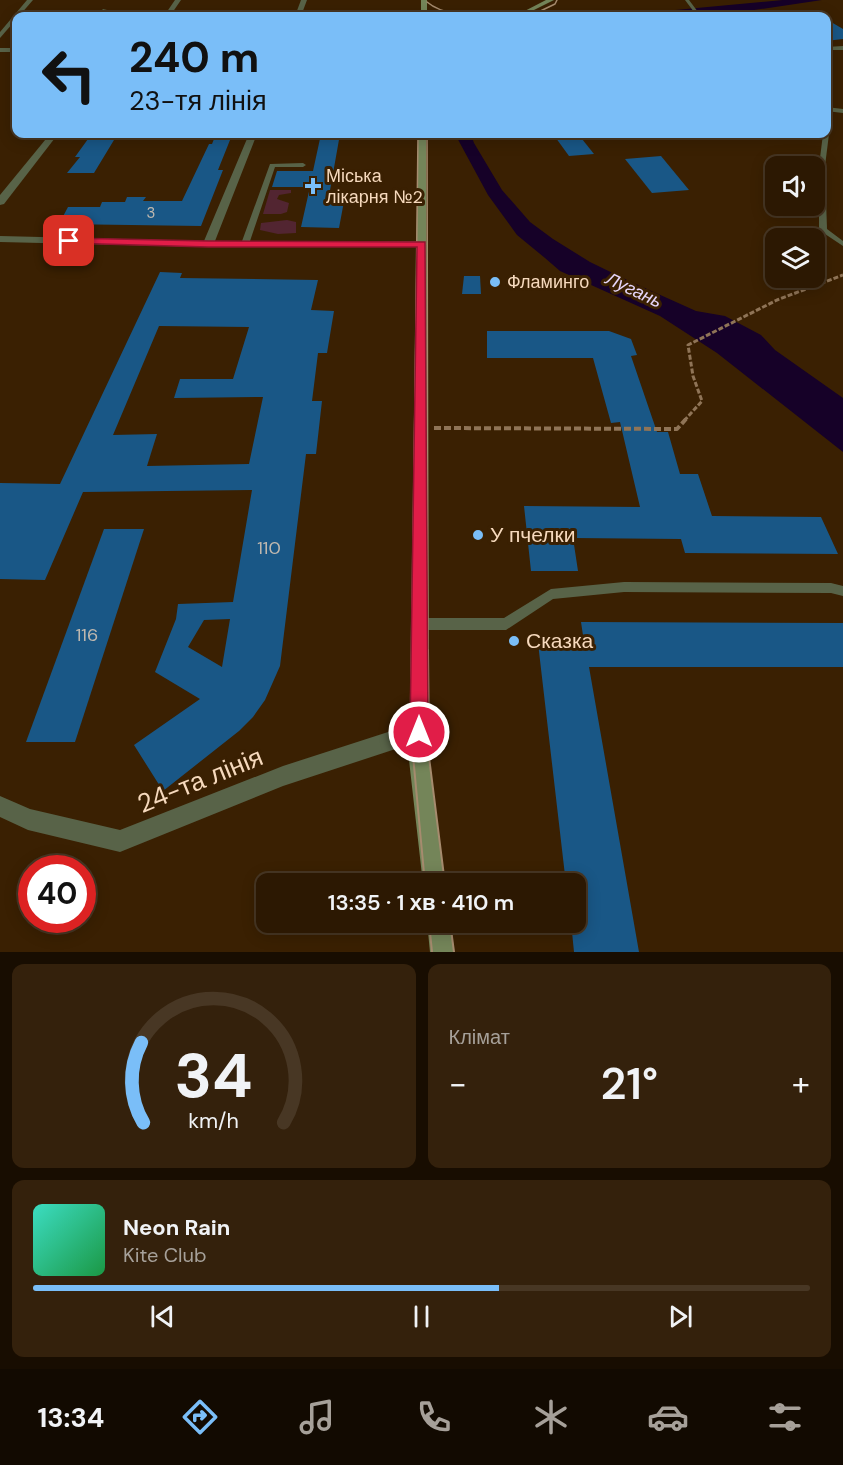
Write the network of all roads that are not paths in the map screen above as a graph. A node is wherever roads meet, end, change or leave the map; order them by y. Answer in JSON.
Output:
{"nodes":[{"id":1,"x":30,"y":0,"type":"edge"},
{"id":2,"x":551,"y":0,"type":"edge"},
{"id":3,"x":20,"y":12,"type":"edge"},
{"id":4,"x":526,"y":12,"type":"edge"},
{"id":5,"x":12,"y":22,"type":"edge"},
{"id":6,"x":0,"y":36,"type":"edge"},
{"id":7,"x":51,"y":138,"type":"edge"},
{"id":8,"x":251,"y":138,"type":"edge"},
{"id":9,"x":422,"y":138,"type":"edge"},
{"id":10,"x":825,"y":138,"type":"edge"},
{"id":11,"x":303,"y":165,"type":"dead end"},
{"id":12,"x":0,"y":202,"type":"edge"},
{"id":13,"x":0,"y":239,"type":"edge"},
{"id":14,"x":208,"y":244,"type":"junction"},
{"id":15,"x":245,"y":244,"type":"junction"},
{"id":16,"x":422,"y":244,"type":"junction"},
{"id":17,"x":843,"y":244,"type":"edge"},
{"id":18,"x":843,"y":591,"type":"edge"},
{"id":19,"x":420,"y":624,"type":"junction"},
{"id":20,"x":419,"y":732,"type":"junction"},
{"id":21,"x":0,"y":806,"type":"edge"},
{"id":22,"x":433,"y":873,"type":"edge"},
{"id":23,"x":440,"y":933,"type":"edge"},
{"id":24,"x":442,"y":952,"type":"edge"}],
"edges":[{"from":1,"to":3,"type":"street"},
{"from":2,"to":4,"type":"street"},
{"from":5,"to":6,"type":"street"},
{"from":7,"to":12,"type":"street"},
{"from":8,"to":14,"type":"street"},
{"from":9,"to":16,"type":"street"},
{"from":10,"to":17,"type":"lane"},
{"from":11,"to":15,"type":"lane"},
{"from":13,"to":14,"type":"street"},
{"from":14,"to":15,"type":"street"},
{"from":15,"to":16,"type":"street"},
{"from":16,"to":19,"type":"street"},
{"from":18,"to":19,"type":"lane"},
{"from":19,"to":20,"type":"street"},
{"from":20,"to":21,"type":"street","name":"24-та лінія"},
{"from":20,"to":22,"type":"street"},
{"from":23,"to":24,"type":"street"}]}
